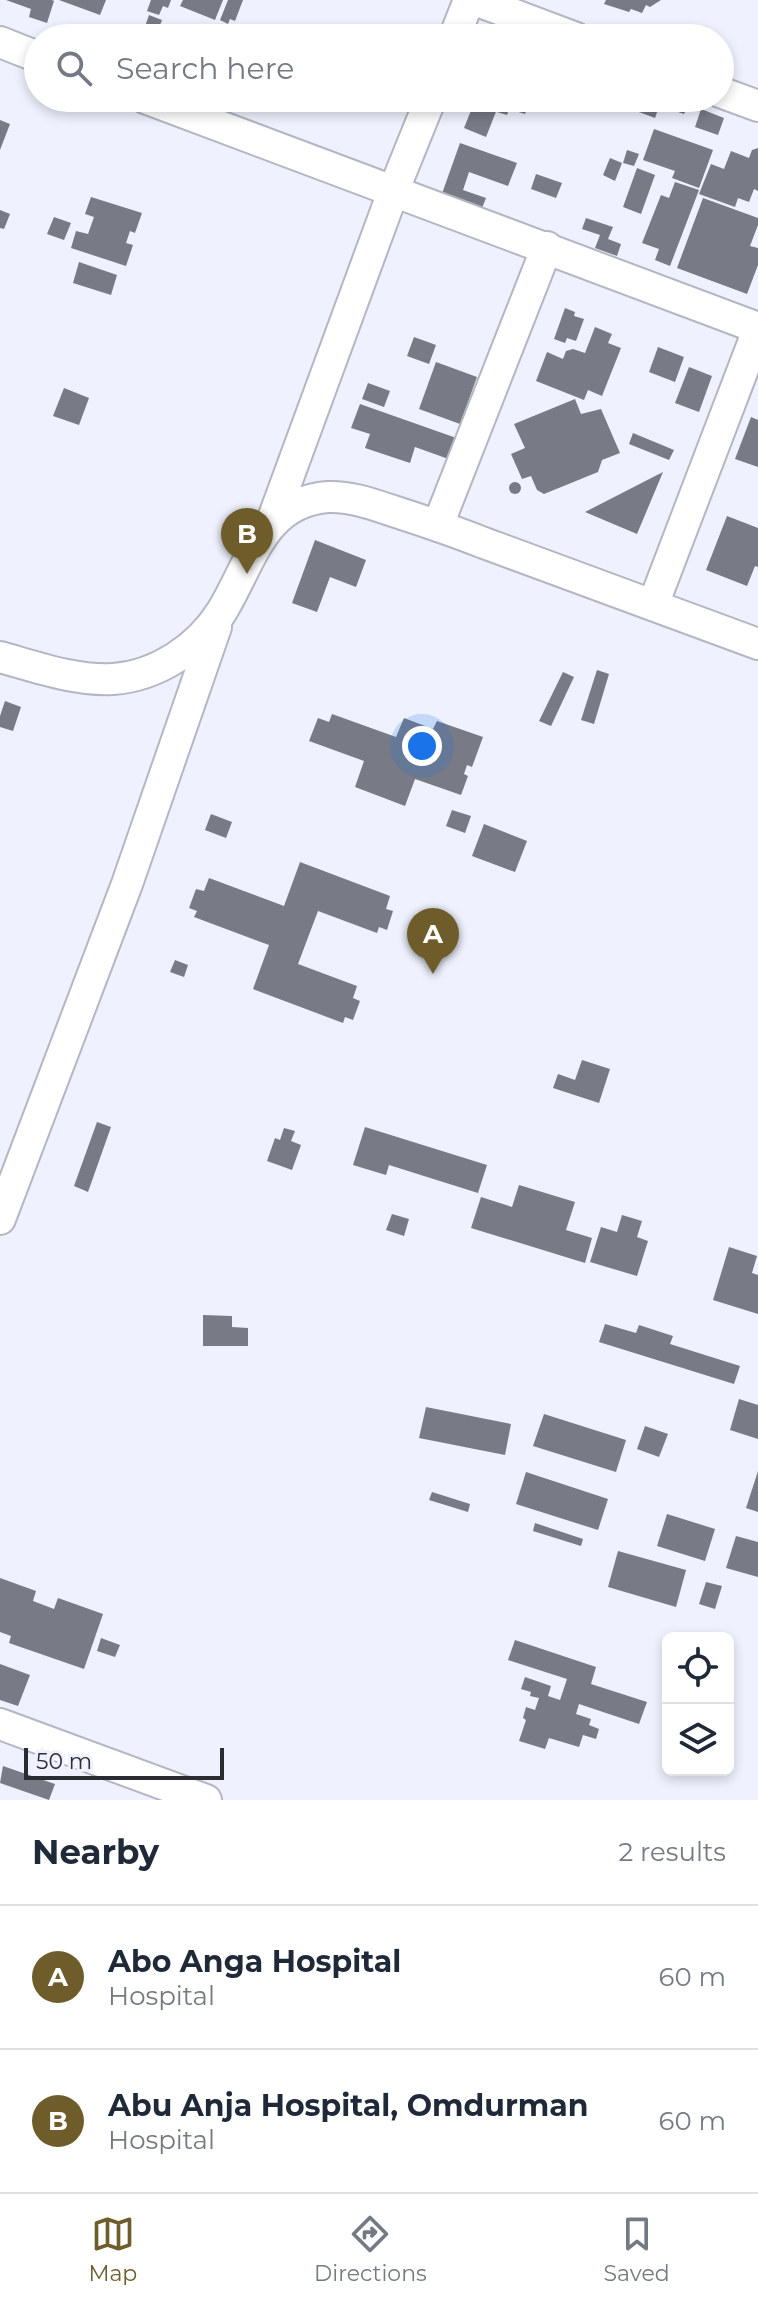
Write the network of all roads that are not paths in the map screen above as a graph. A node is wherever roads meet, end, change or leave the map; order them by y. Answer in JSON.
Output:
{"nodes":[{"id":1,"x":472,"y":0,"type":"edge"},
{"id":2,"x":461,"y":24,"type":"edge"},
{"id":3,"x":538,"y":24,"type":"edge"},
{"id":4,"x":0,"y":42,"type":"edge"},
{"id":5,"x":24,"y":51,"type":"edge"},
{"id":6,"x":734,"y":97,"type":"edge"},
{"id":7,"x":758,"y":106,"type":"edge"},
{"id":8,"x":182,"y":112,"type":"edge"},
{"id":9,"x":425,"y":112,"type":"edge"},
{"id":10,"x":393,"y":192,"type":"junction"},
{"id":11,"x":547,"y":247,"type":"junction"},
{"id":12,"x":758,"y":329,"type":"edge"},
{"id":13,"x":271,"y":524,"type":"junction"},
{"id":14,"x":438,"y":525,"type":"junction"},
{"id":15,"x":653,"y":605,"type":"junction"},
{"id":16,"x":222,"y":611,"type":"junction"},
{"id":17,"x":758,"y":644,"type":"edge"},
{"id":18,"x":0,"y":657,"type":"edge"},
{"id":19,"x":6,"y":1187,"type":"edge"},
{"id":20,"x":0,"y":1219,"type":"edge"},
{"id":21,"x":0,"y":1724,"type":"edge"},
{"id":22,"x":206,"y":1800,"type":"edge"}],
"edges":[{"from":1,"to":2,"type":"street"},
{"from":1,"to":3,"type":"street"},
{"from":4,"to":5,"type":"street"},
{"from":6,"to":7,"type":"street"},
{"from":8,"to":10,"type":"street"},
{"from":9,"to":10,"type":"street"},
{"from":10,"to":11,"type":"street"},
{"from":10,"to":13,"type":"street"},
{"from":11,"to":12,"type":"street"},
{"from":11,"to":14,"type":"street"},
{"from":12,"to":15,"type":"street"},
{"from":13,"to":14,"type":"street"},
{"from":13,"to":16,"type":"street"},
{"from":14,"to":15,"type":"street"},
{"from":15,"to":17,"type":"street"},
{"from":16,"to":18,"type":"street"},
{"from":16,"to":19,"type":"street"},
{"from":19,"to":20,"type":"street"},
{"from":21,"to":22,"type":"street"}]}
